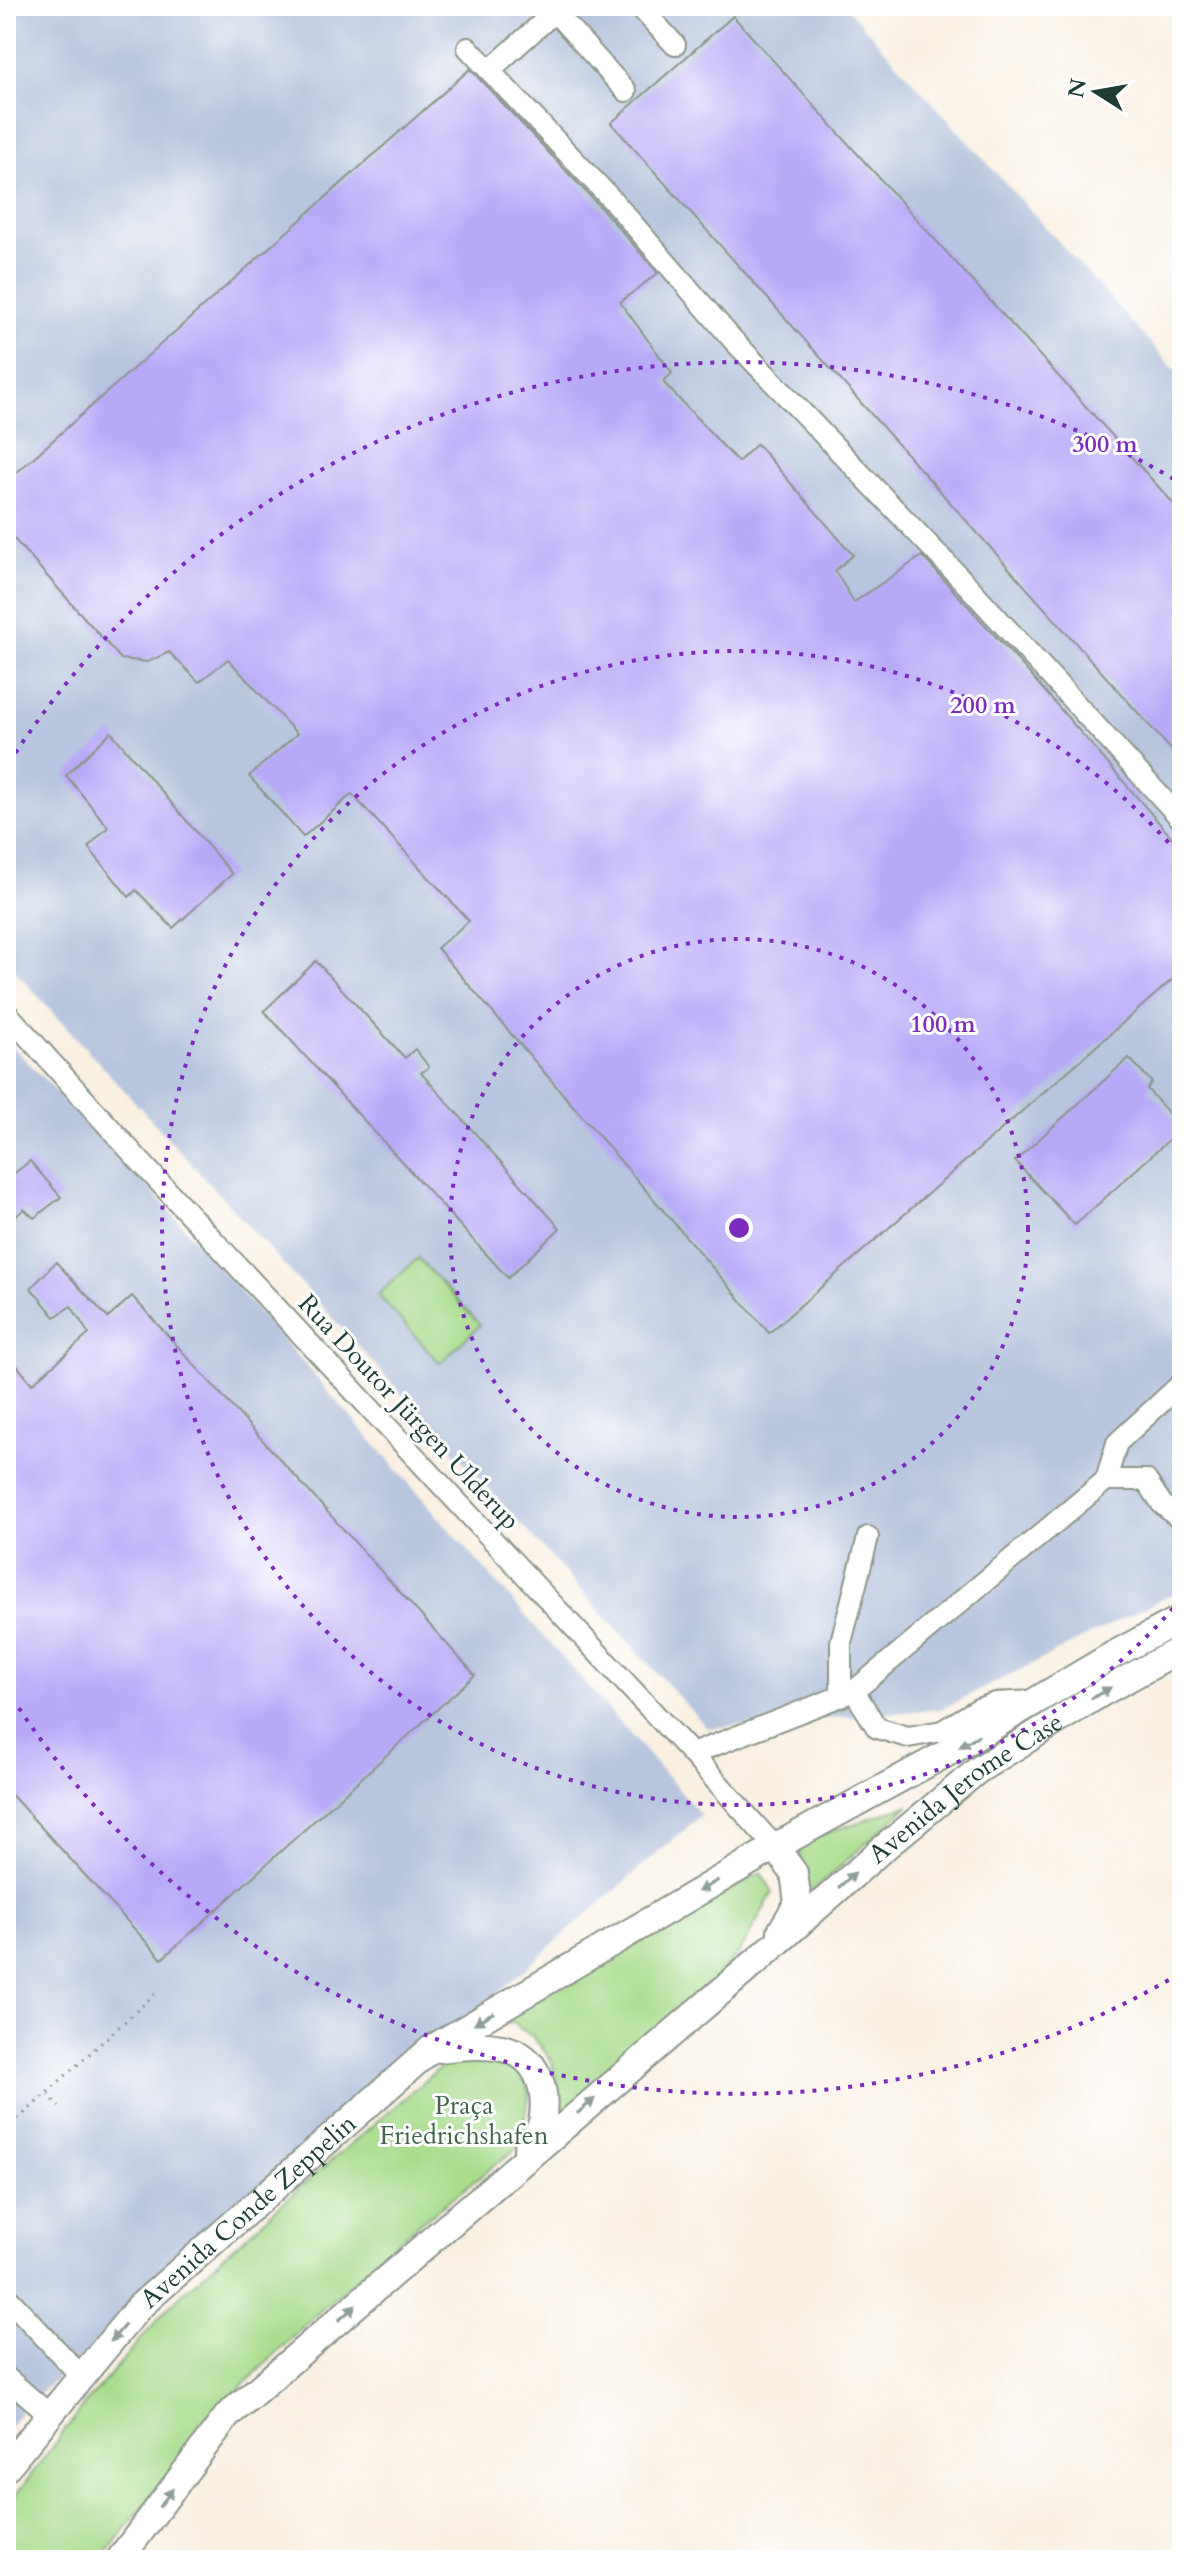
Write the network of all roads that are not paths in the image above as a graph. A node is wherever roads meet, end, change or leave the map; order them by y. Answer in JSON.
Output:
{"nodes":[{"id":1,"x":639,"y":6,"type":"edge"},
{"id":2,"x":558,"y":9,"type":"edge"},
{"id":3,"x":675,"y":45,"type":"dead end"},
{"id":4,"x":468,"y":48,"type":"dead end"},
{"id":5,"x":490,"y":70,"type":"junction"},
{"id":6,"x":626,"y":91,"type":"dead end"},
{"id":7,"x":1182,"y":820,"type":"edge"},
{"id":8,"x":6,"y":1012,"type":"edge"},
{"id":9,"x":1182,"y":1383,"type":"edge"},
{"id":10,"x":1106,"y":1480,"type":"junction"},
{"id":11,"x":1182,"y":1521,"type":"edge"},
{"id":12,"x":868,"y":1537,"type":"dead end"},
{"id":13,"x":1182,"y":1618,"type":"edge"},
{"id":14,"x":1182,"y":1649,"type":"edge"},
{"id":15,"x":848,"y":1694,"type":"junction"},
{"id":16,"x":1035,"y":1701,"type":"junction"},
{"id":17,"x":692,"y":1754,"type":"junction"},
{"id":18,"x":775,"y":1847,"type":"junction"},
{"id":19,"x":768,"y":1951,"type":"junction"},
{"id":20,"x":431,"y":2049,"type":"junction"},
{"id":21,"x":519,"y":2163,"type":"junction"},
{"id":22,"x":6,"y":2296,"type":"edge"},
{"id":23,"x":6,"y":2377,"type":"edge"},
{"id":24,"x":82,"y":2377,"type":"junction"},
{"id":25,"x":50,"y":2415,"type":"junction"},
{"id":26,"x":6,"y":2468,"type":"edge"},
{"id":27,"x":119,"y":2560,"type":"edge"}],
"edges":[{"from":1,"to":3,"type":"street"},
{"from":2,"to":5,"type":"street"},
{"from":2,"to":6,"type":"street"},
{"from":4,"to":5,"type":"street"},
{"from":5,"to":7,"type":"street"},
{"from":8,"to":17,"type":"street","name":"Rua Doutor Jürgen Ulderup"},
{"from":9,"to":10,"type":"street"},
{"from":10,"to":11,"type":"street"},
{"from":10,"to":15,"type":"street"},
{"from":12,"to":15,"type":"street"},
{"from":13,"to":16,"type":"main road","name":"Avenida Jerome Case"},
{"from":19,"to":14,"type":"main road","name":"Avenida Jerome Case","one_way":true},
{"from":15,"to":16,"type":"street"},
{"from":15,"to":17,"type":"street"},
{"from":16,"to":18,"type":"main road","name":"Avenida Jerome Case","one_way":true},
{"from":17,"to":18,"type":"street","name":"Rua Doutor Jürgen Ulderup"},
{"from":18,"to":19,"type":"main road"},
{"from":18,"to":20,"type":"main road","name":"Avenida Conde Zeppelin","one_way":true},
{"from":21,"to":19,"type":"main road","one_way":true},
{"from":20,"to":21,"type":"main road"},
{"from":20,"to":24,"type":"main road","name":"Avenida Conde Zeppelin","one_way":true},
{"from":27,"to":21,"type":"main road","one_way":true},
{"from":22,"to":24,"type":"street"},
{"from":23,"to":25,"type":"street"},
{"from":24,"to":25,"type":"main road","name":"Avenida Conde Zeppelin"},
{"from":25,"to":26,"type":"main road","name":"Avenida Conde Zeppelin"}]}
